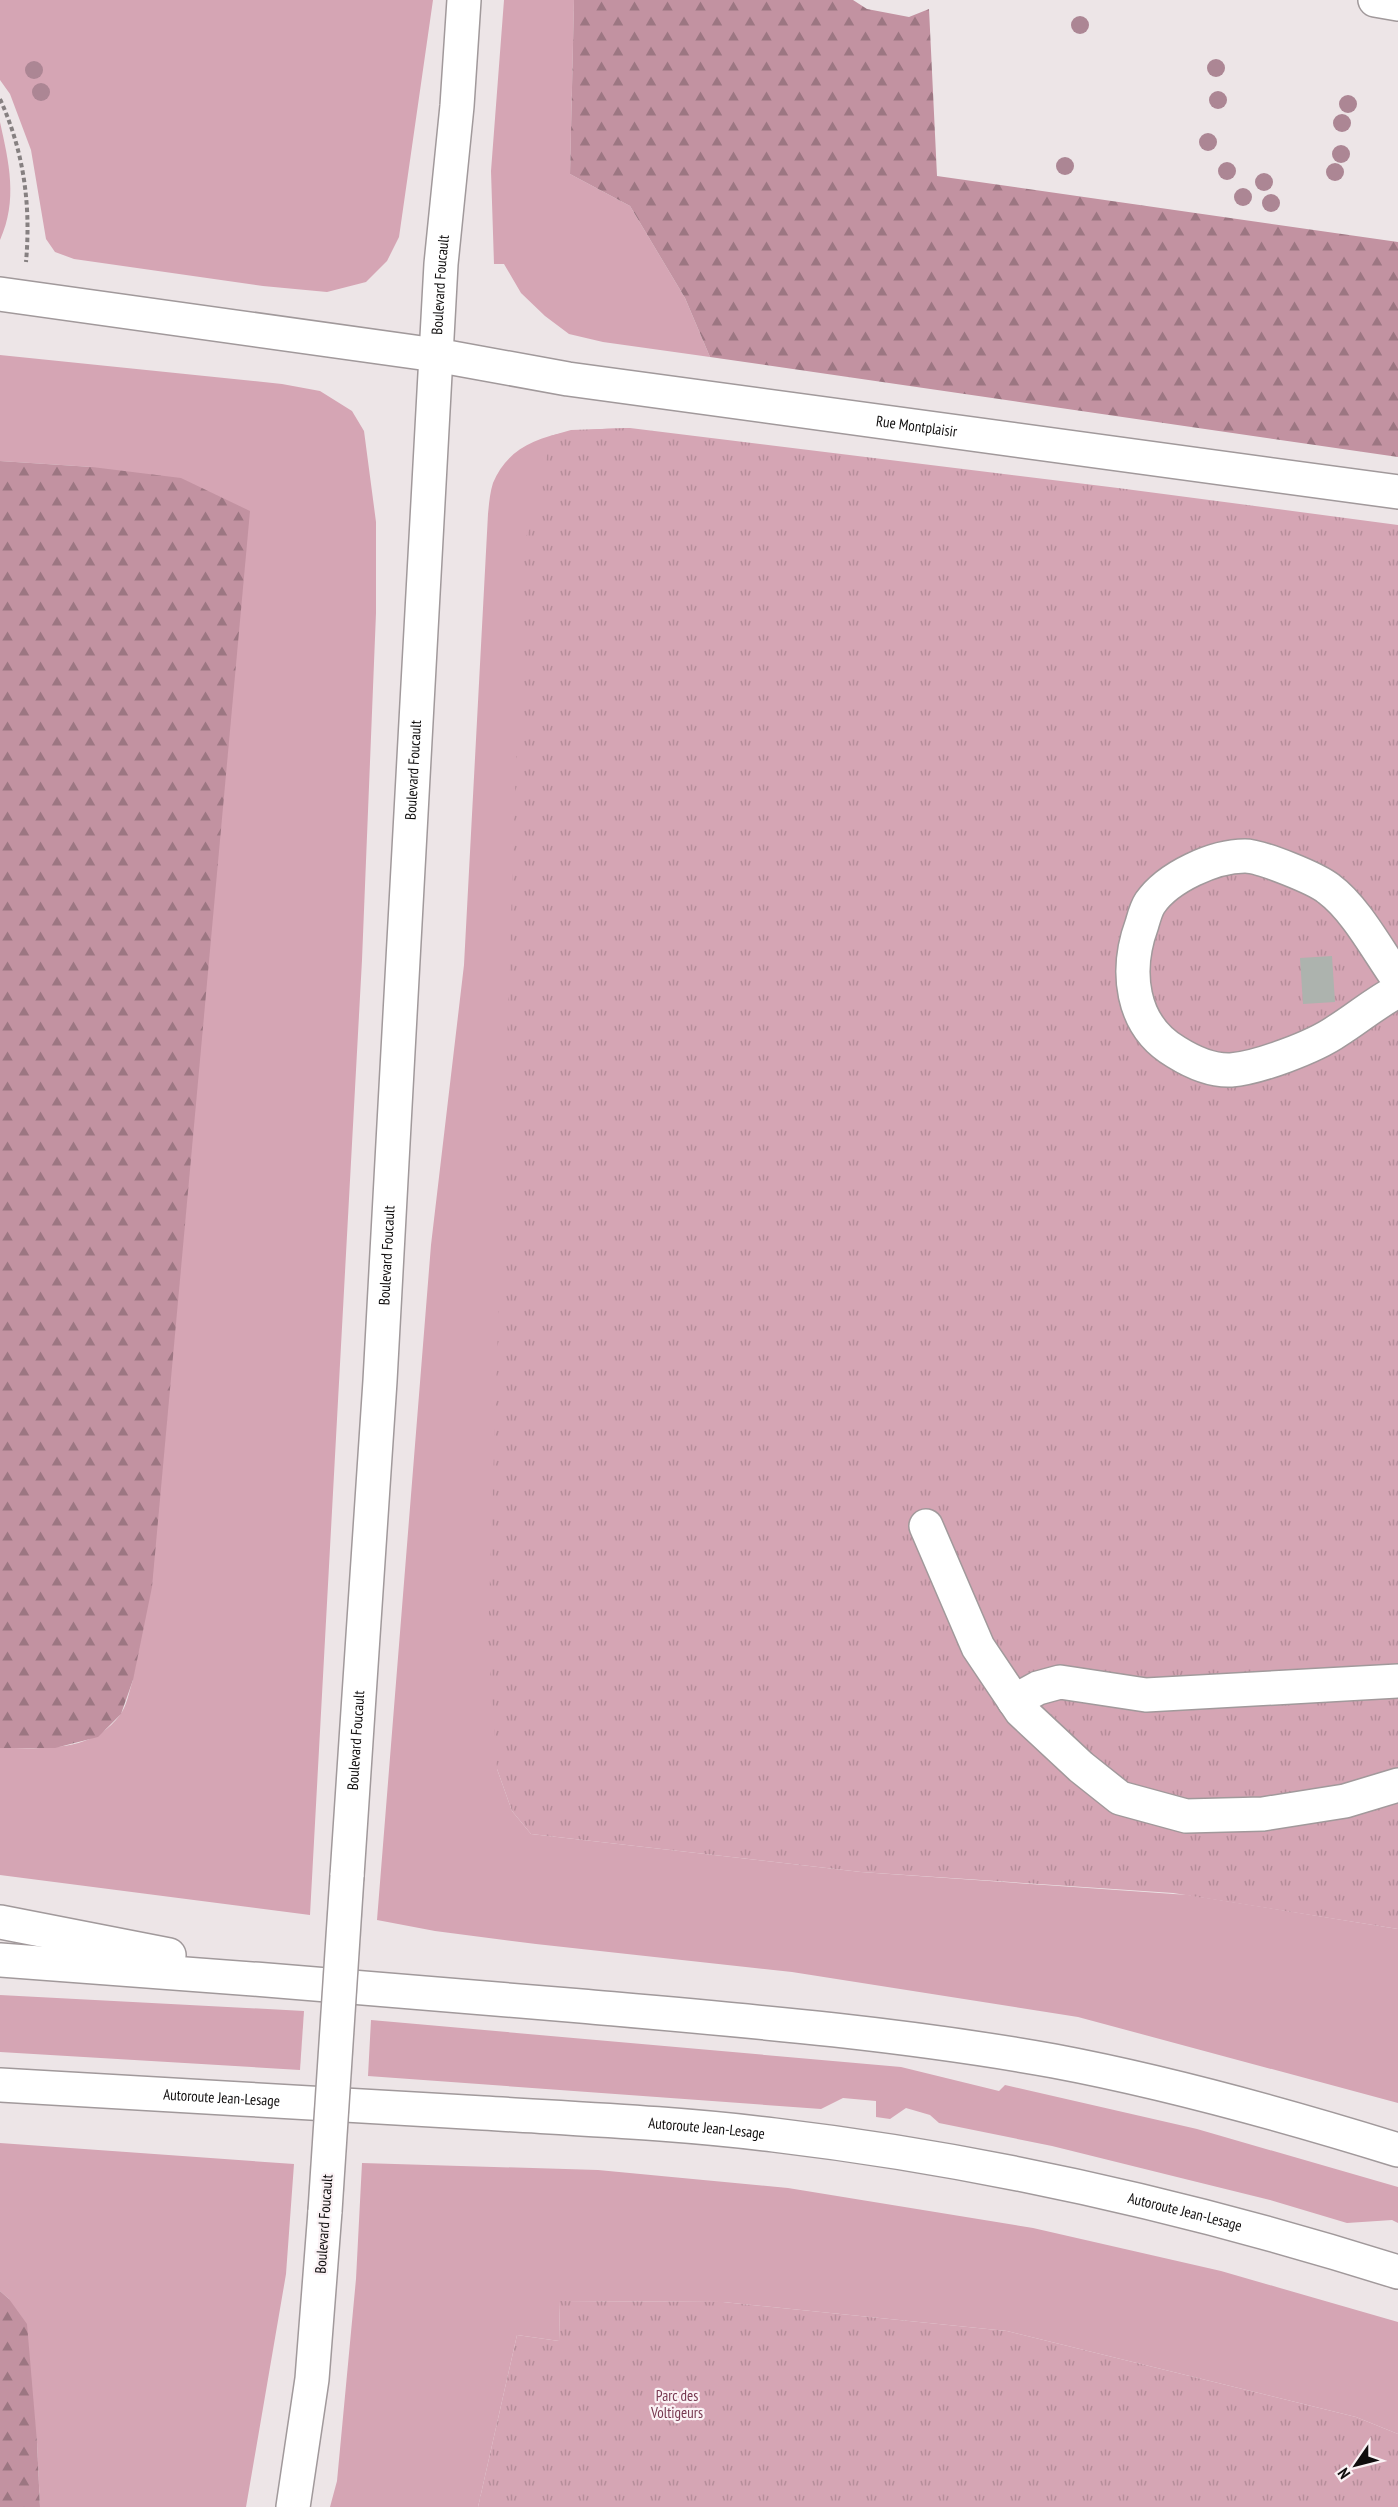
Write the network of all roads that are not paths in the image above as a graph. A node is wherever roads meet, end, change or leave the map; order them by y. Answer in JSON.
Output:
{"nodes":[{"id":1,"x":464,"y":0,"type":"edge"},
{"id":2,"x":1375,"y":0,"type":"edge"},
{"id":3,"x":1398,"y":4,"type":"edge"},
{"id":4,"x":11,"y":296,"type":"edge"},
{"id":5,"x":436,"y":355,"type":"junction"},
{"id":6,"x":1398,"y":492,"type":"edge"},
{"id":7,"x":1398,"y":979,"type":"edge"},
{"id":8,"x":1398,"y":992,"type":"edge"},
{"id":9,"x":926,"y":1526,"type":"dead end"},
{"id":10,"x":1398,"y":1681,"type":"edge"},
{"id":11,"x":1014,"y":1701,"type":"junction"},
{"id":12,"x":1398,"y":1785,"type":"edge"},
{"id":13,"x":0,"y":1922,"type":"edge"},
{"id":14,"x":0,"y":1960,"type":"edge"},
{"id":15,"x":312,"y":1983,"type":"junction"},
{"id":16,"x":0,"y":2085,"type":"edge"},
{"id":17,"x":1398,"y":2150,"type":"edge"},
{"id":18,"x":1398,"y":2271,"type":"edge"},
{"id":19,"x":294,"y":2507,"type":"edge"}],
"edges":[{"from":1,"to":5,"type":"main road","name":"Boulevard Foucault"},
{"from":2,"to":3,"type":"main road"},
{"from":4,"to":5,"type":"main road","name":"Rue Montplaisir"},
{"from":5,"to":6,"type":"main road","name":"Rue Montplaisir"},
{"from":5,"to":19,"type":"main road","name":"Boulevard Foucault","bridge":true},
{"from":7,"to":8,"type":"main road"},
{"from":9,"to":11,"type":"main road"},
{"from":10,"to":11,"type":"main road"},
{"from":11,"to":12,"type":"main road"},
{"from":13,"to":15,"type":"main road"},
{"from":14,"to":15,"type":"main road"},
{"from":15,"to":17,"type":"main road"},
{"from":16,"to":18,"type":"main road","name":"Autoroute Jean-Lesage"}]}
